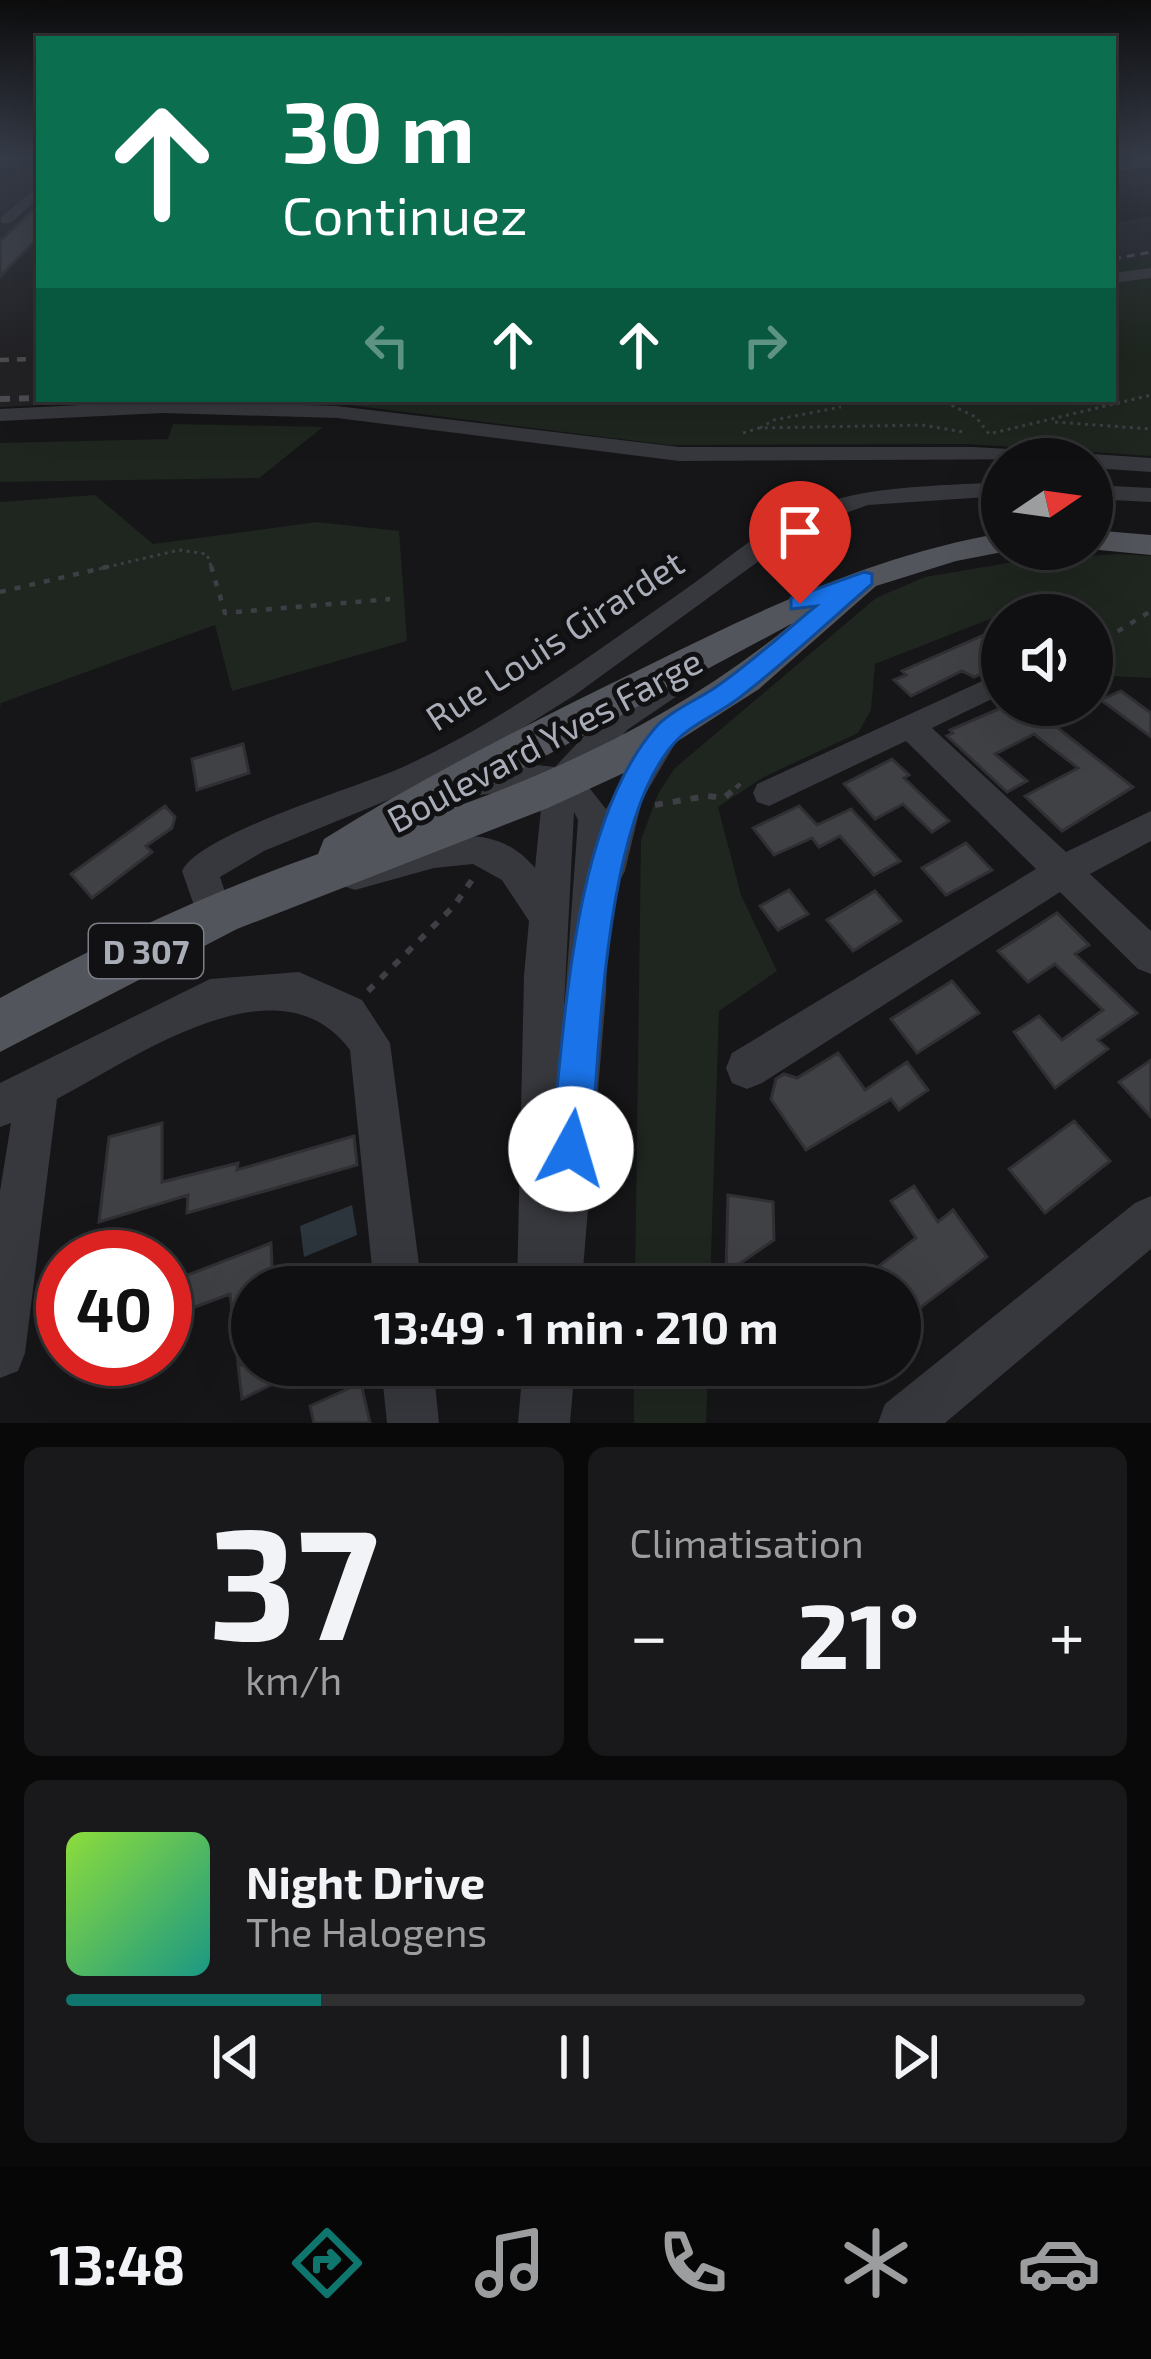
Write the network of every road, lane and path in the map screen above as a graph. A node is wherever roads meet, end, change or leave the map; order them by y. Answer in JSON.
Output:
{"nodes":[{"id":1,"x":1151,"y":273,"type":"edge"},
{"id":2,"x":1119,"y":279,"type":"edge"},
{"id":3,"x":1151,"y":292,"type":"edge"},
{"id":4,"x":1151,"y":395,"type":"edge"},
{"id":5,"x":944,"y":402,"type":"edge"},
{"id":6,"x":841,"y":407,"type":"dead end"},
{"id":7,"x":324,"y":411,"type":"junction"},
{"id":8,"x":0,"y":416,"type":"edge"},
{"id":9,"x":161,"y":419,"type":"dead end"},
{"id":10,"x":1046,"y":422,"type":"junction"},
{"id":11,"x":760,"y":428,"type":"junction"},
{"id":12,"x":1151,"y":429,"type":"edge"},
{"id":13,"x":966,"y":432,"type":"dead end"},
{"id":14,"x":714,"y":454,"type":"junction"},
{"id":15,"x":981,"y":454,"type":"edge"},
{"id":16,"x":1113,"y":462,"type":"edge"},
{"id":17,"x":1151,"y":465,"type":"edge"},
{"id":18,"x":981,"y":491,"type":"edge"},
{"id":19,"x":1113,"y":493,"type":"edge"},
{"id":20,"x":1151,"y":495,"type":"edge"},
{"id":21,"x":1113,"y":542,"type":"edge"},
{"id":22,"x":1151,"y":544,"type":"edge"},
{"id":23,"x":981,"y":546,"type":"edge"},
{"id":24,"x":864,"y":579,"type":"junction"},
{"id":25,"x":0,"y":592,"type":"edge"},
{"id":26,"x":390,"y":599,"type":"dead end"},
{"id":27,"x":1151,"y":611,"type":"edge"},
{"id":28,"x":767,"y":622,"type":"junction"},
{"id":29,"x":1113,"y":634,"type":"edge"},
{"id":30,"x":981,"y":692,"type":"edge"},
{"id":31,"x":909,"y":725,"type":"junction"},
{"id":32,"x":667,"y":732,"type":"junction"},
{"id":33,"x":560,"y":783,"type":"junction"},
{"id":34,"x":758,"y":789,"type":"joint"},
{"id":35,"x":649,"y":804,"type":"dead end"},
{"id":36,"x":382,"y":825,"type":"junction"},
{"id":37,"x":1151,"y":825,"type":"edge"},
{"id":38,"x":1064,"y":872,"type":"junction"},
{"id":39,"x":475,"y":876,"type":"dead end"},
{"id":40,"x":295,"y":882,"type":"junction"},
{"id":41,"x":216,"y":919,"type":"junction"},
{"id":42,"x":548,"y":919,"type":"junction"},
{"id":43,"x":1151,"y":956,"type":"edge"},
{"id":44,"x":586,"y":995,"type":"junction"},
{"id":45,"x":348,"y":1013,"type":"junction"},
{"id":46,"x":7,"y":1020,"type":"edge"},
{"id":47,"x":747,"y":1068,"type":"dead end"},
{"id":48,"x":19,"y":1095,"type":"edge"},
{"id":49,"x":1151,"y":1219,"type":"edge"},
{"id":50,"x":396,"y":1266,"type":"edge"},
{"id":51,"x":541,"y":1266,"type":"edge"},
{"id":52,"x":559,"y":1266,"type":"edge"},
{"id":53,"x":0,"y":1353,"type":"edge"},
{"id":54,"x":409,"y":1386,"type":"edge"},
{"id":55,"x":544,"y":1386,"type":"edge"},
{"id":56,"x":413,"y":1423,"type":"edge"},
{"id":57,"x":542,"y":1423,"type":"edge"},
{"id":58,"x":904,"y":1423,"type":"edge"}],
"edges":[{"from":1,"to":2,"type":"street"},
{"from":2,"to":3,"type":"street"},
{"from":4,"to":10,"type":"path"},
{"from":5,"to":10,"type":"path"},
{"from":6,"to":11,"type":"path"},
{"from":7,"to":8,"type":"street"},
{"from":7,"to":9,"type":"street"},
{"from":7,"to":14,"type":"street"},
{"from":10,"to":12,"type":"path"},
{"from":11,"to":13,"type":"path"},
{"from":11,"to":14,"type":"path"},
{"from":14,"to":15,"type":"street"},
{"from":16,"to":17,"type":"street"},
{"from":18,"to":41,"type":"street","name":"Rue Louis Girardet"},
{"from":19,"to":20,"type":"street"},
{"from":21,"to":22,"type":"main road"},
{"from":23,"to":24,"type":"main road","name":"Boulevard Yves Farge","number":"D 307"},
{"from":24,"to":28,"type":"main road","name":"Boulevard Yves Farge","number":"D 307"},
{"from":24,"to":32,"type":"main road","name":"Boulevard Yves Farge","number":"D 307"},
{"from":25,"to":26,"type":"path"},
{"from":27,"to":29,"type":"path"},
{"from":28,"to":33,"type":"street"},
{"from":28,"to":36,"type":"main road","name":"Boulevard Yves Farge","number":"D 307"},
{"from":30,"to":31,"type":"street"},
{"from":31,"to":34,"type":"street"},
{"from":31,"to":38,"type":"street"},
{"from":32,"to":33,"type":"main road","name":"Boulevard Yves Farge","number":"D 307"},
{"from":32,"to":44,"type":"street"},
{"from":33,"to":36,"type":"street"},
{"from":33,"to":40,"type":"main road","name":"Boulevard Yves Farge","number":"D 307"},
{"from":33,"to":42,"type":"street"},
{"from":33,"to":44,"type":"street"},
{"from":34,"to":35,"type":"path"},
{"from":36,"to":40,"type":"main road","name":"Boulevard Yves Farge","number":"D 307"},
{"from":37,"to":38,"type":"street"},
{"from":38,"to":43,"type":"street"},
{"from":38,"to":47,"type":"street"},
{"from":39,"to":45,"type":"path"},
{"from":40,"to":41,"type":"main road","name":"Boulevard Yves Farge","number":"D 307"},
{"from":40,"to":42,"type":"street"},
{"from":41,"to":46,"type":"main road","name":"Boulevard Yves Farge","number":"D 307"},
{"from":42,"to":51,"type":"street"},
{"from":44,"to":52,"type":"street"},
{"from":45,"to":48,"type":"street"},
{"from":45,"to":50,"type":"street"},
{"from":48,"to":53,"type":"street"},
{"from":49,"to":58,"type":"street"},
{"from":54,"to":56,"type":"street"},
{"from":55,"to":57,"type":"street"}]}
